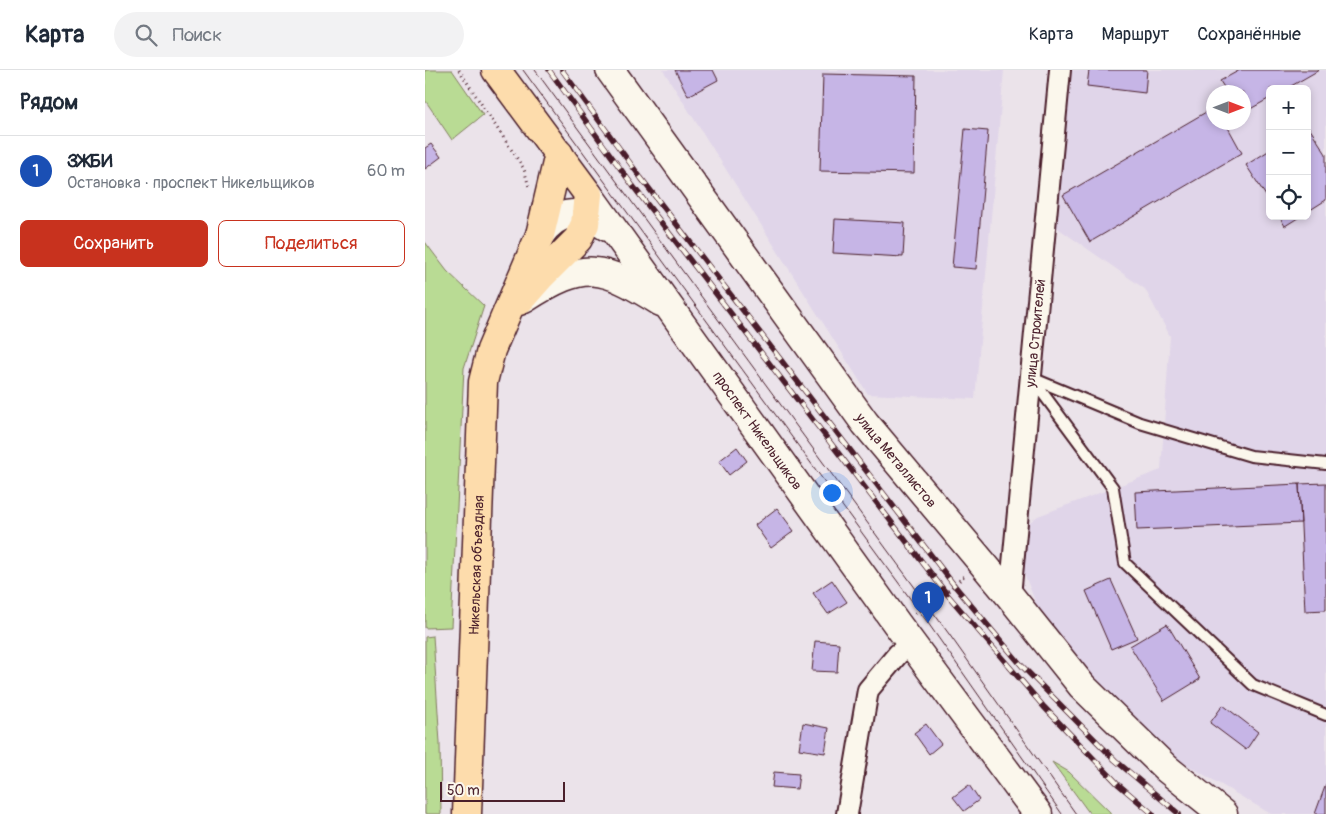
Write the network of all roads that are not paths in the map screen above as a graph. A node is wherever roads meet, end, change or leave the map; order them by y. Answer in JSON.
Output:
{"nodes":[{"id":1,"x":495,"y":70,"type":"edge"},
{"id":2,"x":610,"y":70,"type":"edge"},
{"id":3,"x":1060,"y":70,"type":"edge"},
{"id":4,"x":559,"y":154,"type":"junction"},
{"id":5,"x":587,"y":205,"type":"junction"},
{"id":6,"x":540,"y":235,"type":"junction"},
{"id":7,"x":671,"y":308,"type":"junction"},
{"id":8,"x":509,"y":313,"type":"junction"},
{"id":9,"x":1031,"y":377,"type":"junction"},
{"id":10,"x":1326,"y":464,"type":"edge"},
{"id":11,"x":1010,"y":596,"type":"junction"},
{"id":12,"x":905,"y":634,"type":"junction"},
{"id":13,"x":1306,"y":706,"type":"junction"},
{"id":14,"x":1326,"y":706,"type":"edge"},
{"id":15,"x":1326,"y":715,"type":"edge"},
{"id":16,"x":467,"y":814,"type":"edge"},
{"id":17,"x":847,"y":814,"type":"edge"},
{"id":18,"x":1038,"y":814,"type":"edge"},
{"id":19,"x":1223,"y":814,"type":"edge"}],
"edges":[{"from":1,"to":4,"type":"main road","name":"проспект Никельщиков"},
{"from":2,"to":11,"type":"main road","name":"улица Металлистов"},
{"from":3,"to":9,"type":"street","name":"улица Строителей"},
{"from":4,"to":5,"type":"main road","name":"проспект Никельщиков"},
{"from":4,"to":6,"type":"main road","name":"Никельская объездная"},
{"from":5,"to":6,"type":"main road"},
{"from":5,"to":7,"type":"main road","name":"проспект Никельщиков"},
{"from":5,"to":8,"type":"main road"},
{"from":6,"to":8,"type":"main road","name":"Никельская объездная"},
{"from":7,"to":8,"type":"main road"},
{"from":7,"to":12,"type":"main road","name":"проспект Никельщиков"},
{"from":8,"to":16,"type":"main road","name":"Никельская объездная"},
{"from":9,"to":10,"type":"lane"},
{"from":9,"to":11,"type":"street","name":"улица Строителей"},
{"from":9,"to":13,"type":"lane"},
{"from":11,"to":19,"type":"main road","name":"улица Металлистов"},
{"from":12,"to":17,"type":"street"},
{"from":12,"to":18,"type":"main road","name":"проспект Никельщиков"},
{"from":13,"to":14,"type":"lane"},
{"from":13,"to":15,"type":"lane"}]}
